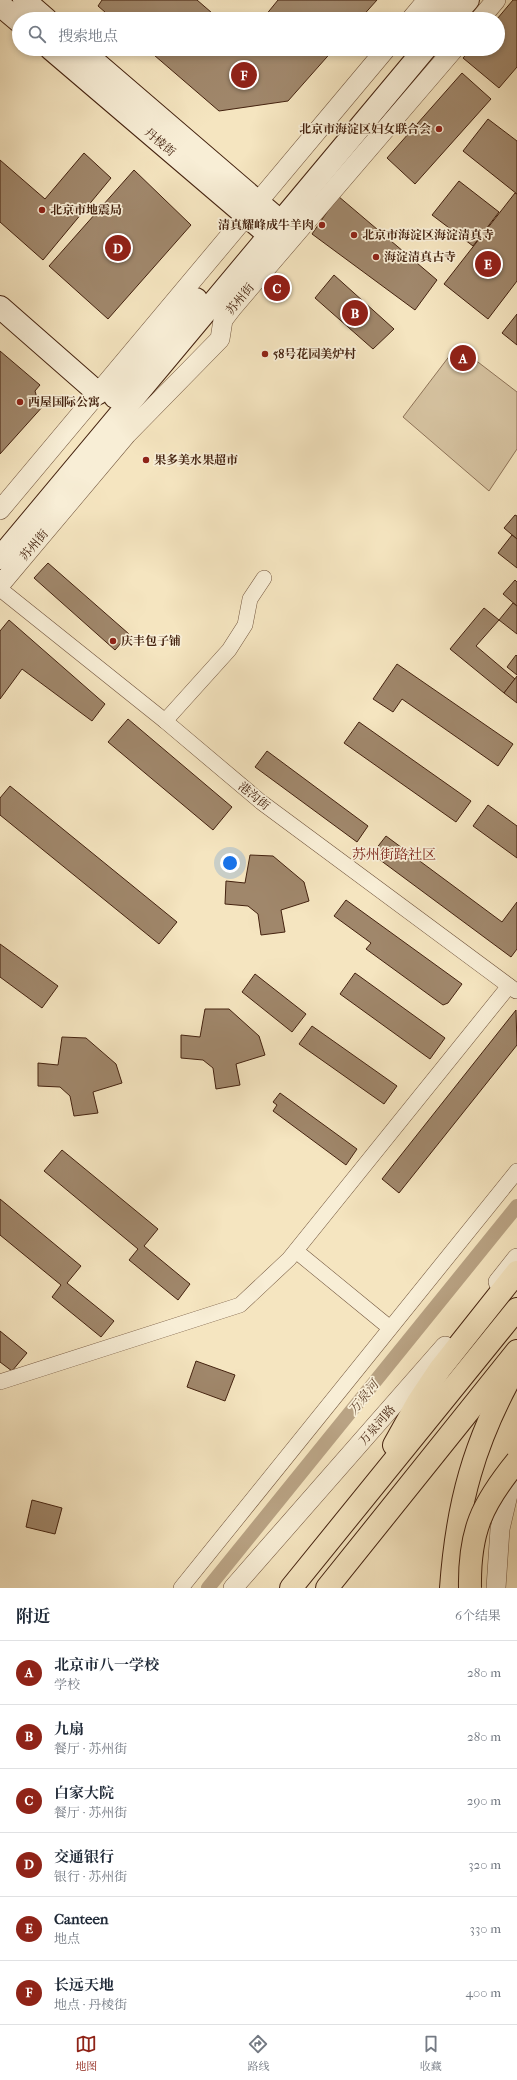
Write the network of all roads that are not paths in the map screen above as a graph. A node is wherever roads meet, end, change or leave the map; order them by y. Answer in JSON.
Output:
{"nodes":[{"id":1,"x":24,"y":0,"type":"edge"},
{"id":2,"x":427,"y":0,"type":"edge"},
{"id":3,"x":448,"y":0,"type":"edge"},
{"id":4,"x":468,"y":0,"type":"edge"},
{"id":5,"x":496,"y":0,"type":"edge"},
{"id":6,"x":0,"y":5,"type":"edge"},
{"id":7,"x":38,"y":12,"type":"edge"},
{"id":8,"x":417,"y":12,"type":"edge"},
{"id":9,"x":438,"y":12,"type":"edge"},
{"id":10,"x":457,"y":12,"type":"edge"},
{"id":11,"x":486,"y":12,"type":"edge"},
{"id":12,"x":12,"y":16,"type":"edge"},
{"id":13,"x":60,"y":56,"type":"edge"},
{"id":14,"x":88,"y":56,"type":"edge"},
{"id":15,"x":381,"y":56,"type":"edge"},
{"id":16,"x":401,"y":56,"type":"edge"},
{"id":17,"x":418,"y":56,"type":"edge"},
{"id":18,"x":448,"y":56,"type":"edge"},
{"id":19,"x":263,"y":219,"type":"junction"},
{"id":20,"x":0,"y":307,"type":"edge"},
{"id":21,"x":98,"y":393,"type":"junction"},
{"id":22,"x":0,"y":510,"type":"edge"},
{"id":23,"x":0,"y":536,"type":"edge"},
{"id":24,"x":0,"y":558,"type":"edge"},
{"id":25,"x":264,"y":578,"type":"dead end"},
{"id":26,"x":0,"y":585,"type":"edge"},
{"id":27,"x":0,"y":589,"type":"edge"},
{"id":28,"x":165,"y":721,"type":"junction"},
{"id":29,"x":513,"y":989,"type":"edge"},
{"id":30,"x":517,"y":1171,"type":"edge"},
{"id":31,"x":296,"y":1251,"type":"junction"},
{"id":32,"x":517,"y":1258,"type":"edge"},
{"id":33,"x":517,"y":1272,"type":"edge"},
{"id":34,"x":517,"y":1309,"type":"edge"},
{"id":35,"x":390,"y":1328,"type":"junction"},
{"id":36,"x":517,"y":1351,"type":"edge"},
{"id":37,"x":517,"y":1366,"type":"edge"},
{"id":38,"x":0,"y":1382,"type":"edge"},
{"id":39,"x":517,"y":1456,"type":"edge"},
{"id":40,"x":517,"y":1461,"type":"edge"},
{"id":41,"x":360,"y":1504,"type":"junction"},
{"id":42,"x":337,"y":1532,"type":"junction"},
{"id":43,"x":181,"y":1588,"type":"edge"},
{"id":44,"x":233,"y":1588,"type":"edge"},
{"id":45,"x":275,"y":1588,"type":"edge"},
{"id":46,"x":291,"y":1588,"type":"edge"},
{"id":47,"x":327,"y":1588,"type":"edge"},
{"id":48,"x":451,"y":1588,"type":"edge"},
{"id":49,"x":470,"y":1588,"type":"edge"},
{"id":50,"x":496,"y":1588,"type":"edge"}],
"edges":[{"from":1,"to":7,"type":"main road"},
{"from":2,"to":8,"type":"street"},
{"from":3,"to":9,"type":"main road"},
{"from":4,"to":10,"type":"main road"},
{"from":5,"to":11,"type":"street"},
{"from":6,"to":12,"type":"main road"},
{"from":13,"to":19,"type":"main road","name":"丹棱街"},
{"from":14,"to":19,"type":"main road","name":"丹棱街"},
{"from":15,"to":19,"type":"street","name":"苏州街"},
{"from":16,"to":19,"type":"main road","name":"苏州街"},
{"from":17,"to":19,"type":"main road","name":"苏州街"},
{"from":18,"to":26,"type":"street","name":"苏州街"},
{"from":19,"to":21,"type":"street","name":"苏州街"},
{"from":19,"to":23,"type":"main road","name":"苏州街"},
{"from":19,"to":24,"type":"main road","name":"苏州街"},
{"from":20,"to":21,"type":"main road"},
{"from":21,"to":22,"type":"street","name":"苏州街"},
{"from":25,"to":28,"type":"street"},
{"from":27,"to":28,"type":"street","name":"港沟街"},
{"from":28,"to":29,"type":"street","name":"港沟街"},
{"from":29,"to":31,"type":"street"},
{"from":30,"to":35,"type":"street"},
{"from":31,"to":35,"type":"street"},
{"from":31,"to":38,"type":"street"},
{"from":32,"to":44,"type":"street","name":"万泉河路"},
{"from":33,"to":41,"type":"highway"},
{"from":34,"to":41,"type":"highway"},
{"from":35,"to":43,"type":"street"},
{"from":36,"to":47,"type":"highway"},
{"from":37,"to":48,"type":"highway"},
{"from":39,"to":50,"type":"street"},
{"from":40,"to":49,"type":"highway","bridge":true},
{"from":41,"to":42,"type":"highway"},
{"from":42,"to":45,"type":"highway"},
{"from":42,"to":46,"type":"highway"}]}
